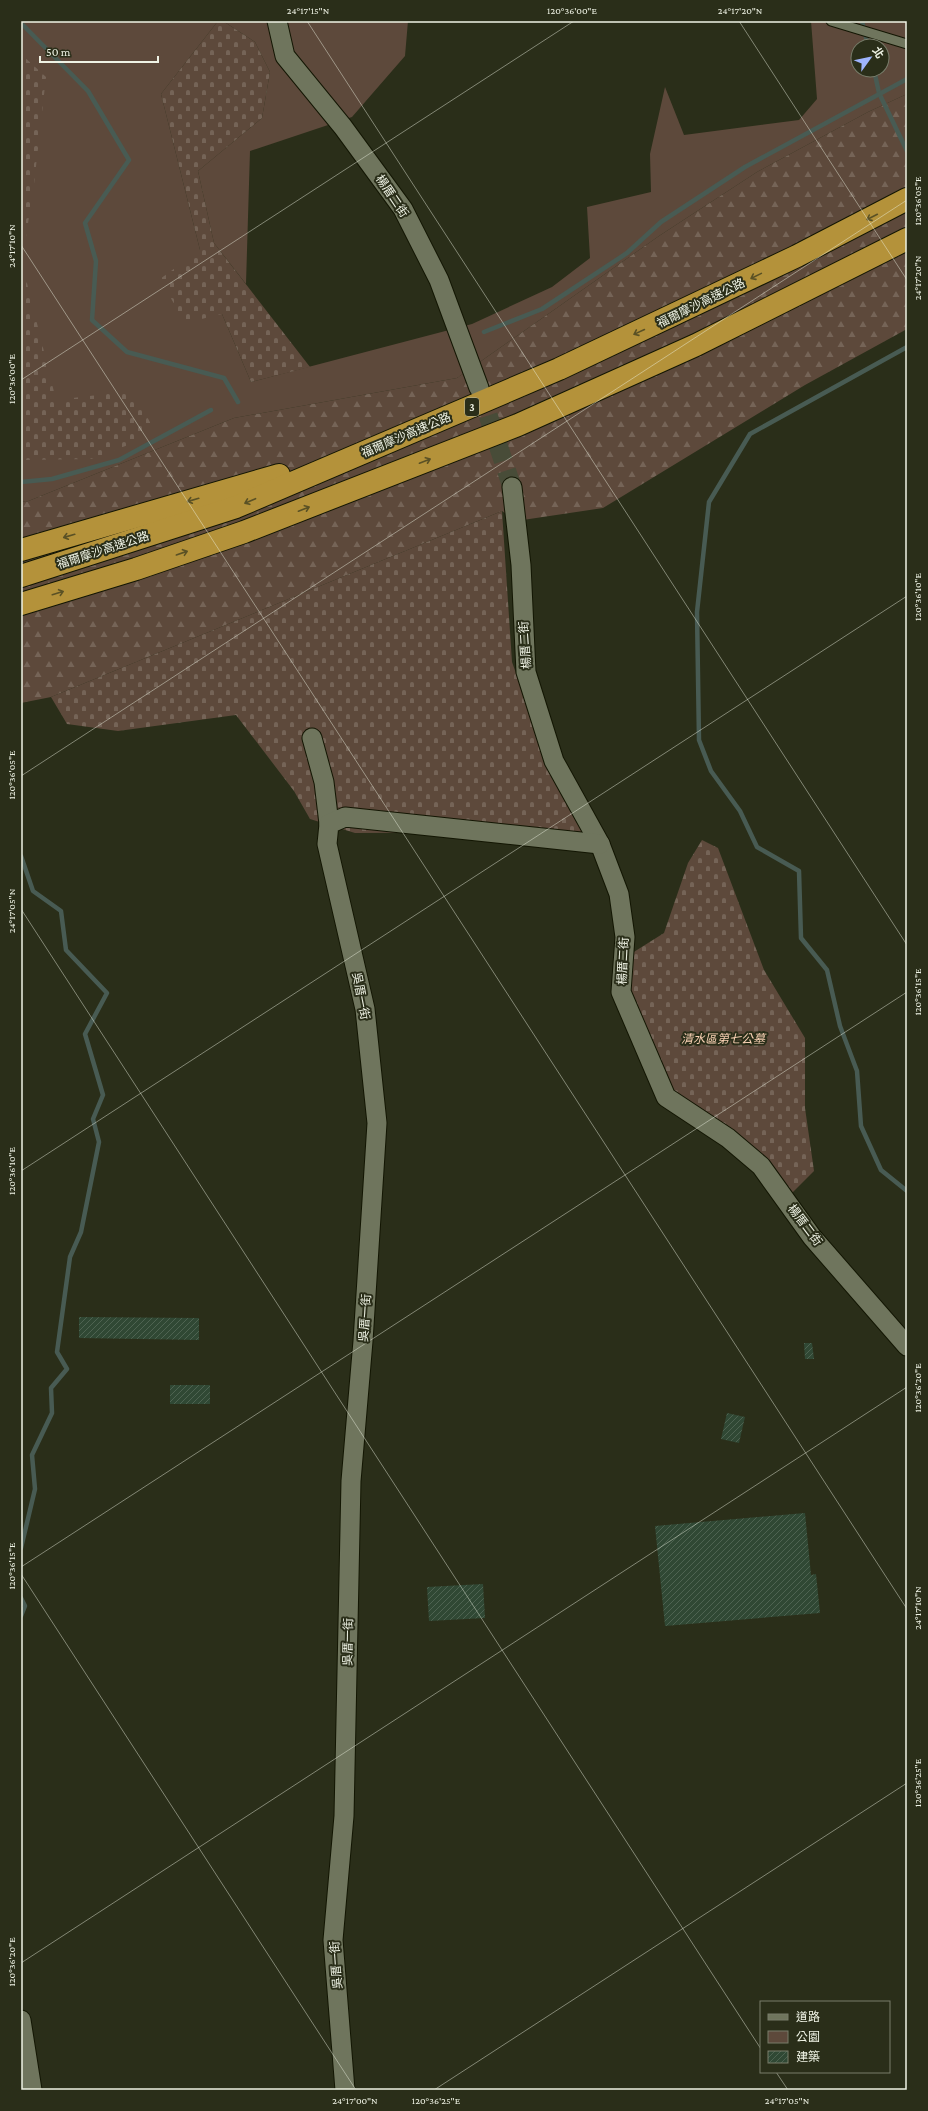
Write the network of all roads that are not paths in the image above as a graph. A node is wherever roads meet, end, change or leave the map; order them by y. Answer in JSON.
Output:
{"nodes":[{"id":1,"x":277,"y":21,"type":"edge"},
{"id":2,"x":831,"y":21,"type":"edge"},
{"id":3,"x":907,"y":44,"type":"edge"},
{"id":4,"x":907,"y":199,"type":"edge"},
{"id":5,"x":907,"y":239,"type":"edge"},
{"id":6,"x":559,"y":369,"type":"junction"},
{"id":7,"x":479,"y":388,"type":"tunnel mouth"},
{"id":8,"x":512,"y":487,"type":"tunnel mouth"},
{"id":9,"x":21,"y":550,"type":"edge"},
{"id":10,"x":21,"y":576,"type":"edge"},
{"id":11,"x":21,"y":604,"type":"edge"},
{"id":12,"x":312,"y":738,"type":"dead end"},
{"id":13,"x":329,"y":824,"type":"junction"},
{"id":14,"x":600,"y":844,"type":"junction"},
{"id":15,"x":907,"y":1346,"type":"edge"},
{"id":16,"x":21,"y":2020,"type":"edge"},
{"id":17,"x":32,"y":2090,"type":"edge"},
{"id":18,"x":345,"y":2090,"type":"edge"}],
"edges":[{"from":1,"to":7,"type":"street","name":"楊厝二街"},
{"from":2,"to":3,"type":"lane"},
{"from":4,"to":6,"type":"highway","name":"福爾摩沙高速公路","number":"3","one_way":true},
{"from":11,"to":5,"type":"highway","one_way":true},
{"from":6,"to":9,"type":"highway","one_way":true},
{"from":6,"to":10,"type":"highway","name":"福爾摩沙高速公路","number":"3","one_way":true},
{"from":8,"to":14,"type":"street","name":"楊厝二街"},
{"from":12,"to":13,"type":"street","name":"吳厝一街"},
{"from":13,"to":14,"type":"street"},
{"from":13,"to":18,"type":"street","name":"吳厝一街"},
{"from":14,"to":15,"type":"street","name":"楊厝二街"},
{"from":16,"to":17,"type":"street"}]}
